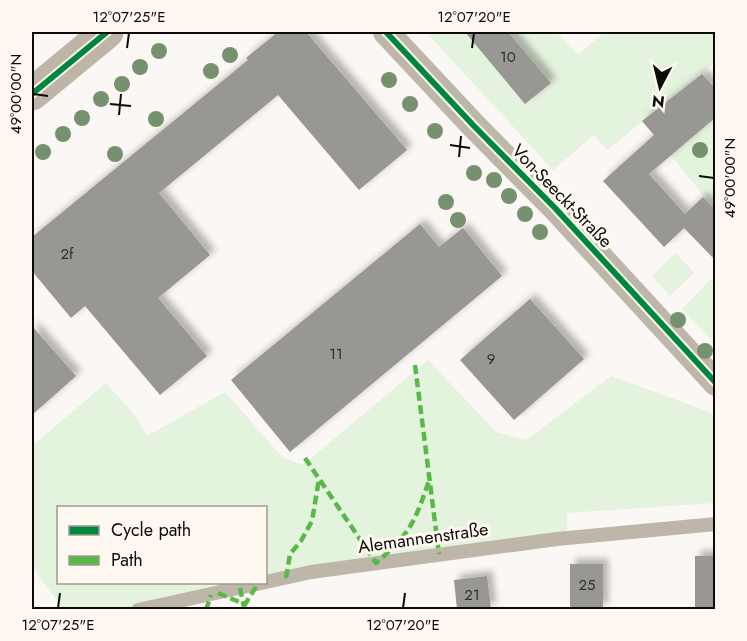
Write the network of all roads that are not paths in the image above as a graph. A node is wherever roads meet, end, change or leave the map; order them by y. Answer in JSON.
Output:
{"nodes":[{"id":1,"x":107,"y":32,"type":"edge"},
{"id":2,"x":386,"y":32,"type":"edge"},
{"id":3,"x":32,"y":94,"type":"edge"},
{"id":4,"x":716,"y":382,"type":"edge"},
{"id":5,"x":716,"y":524,"type":"edge"},
{"id":6,"x":267,"y":582,"type":"edge"},
{"id":7,"x":256,"y":584,"type":"edge"},
{"id":8,"x":138,"y":609,"type":"edge"}],
"edges":[{"from":1,"to":3,"type":"street"},
{"from":2,"to":4,"type":"street","name":"Von-Seeckt-Straße"},
{"from":5,"to":6,"type":"lane","name":"Alemannenstraße"},
{"from":7,"to":8,"type":"lane","name":"Alemannenstraße"}]}
